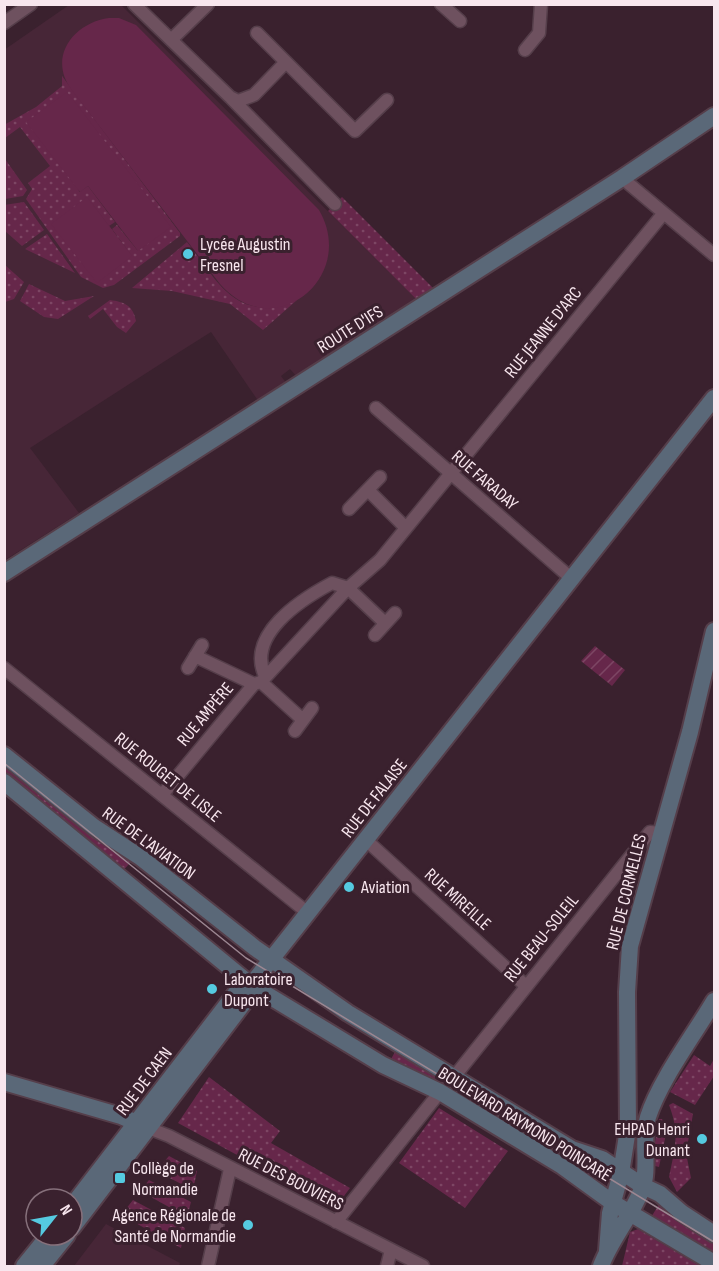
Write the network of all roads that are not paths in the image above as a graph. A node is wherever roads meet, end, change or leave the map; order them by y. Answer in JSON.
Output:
{"nodes":[{"id":1,"x":31,"y":4,"type":"edge"},
{"id":2,"x":134,"y":4,"type":"edge"},
{"id":3,"x":208,"y":4,"type":"edge"},
{"id":4,"x":441,"y":4,"type":"edge"},
{"id":5,"x":541,"y":4,"type":"edge"},
{"id":6,"x":460,"y":21,"type":"dead end"},
{"id":7,"x":4,"y":23,"type":"edge"},
{"id":8,"x":257,"y":33,"type":"dead end"},
{"id":9,"x":171,"y":40,"type":"junction"},
{"id":10,"x":525,"y":50,"type":"dead end"},
{"id":11,"x":286,"y":62,"type":"junction"},
{"id":12,"x":230,"y":98,"type":"junction"},
{"id":13,"x":387,"y":100,"type":"dead end"},
{"id":14,"x":714,"y":116,"type":"edge"},
{"id":15,"x":622,"y":178,"type":"junction"},
{"id":16,"x":335,"y":204,"type":"dead end"},
{"id":17,"x":663,"y":214,"type":"junction"},
{"id":18,"x":714,"y":255,"type":"edge"},
{"id":19,"x":714,"y":398,"type":"edge"},
{"id":20,"x":376,"y":408,"type":"dead end"},
{"id":21,"x":451,"y":474,"type":"junction"},
{"id":22,"x":380,"y":477,"type":"dead end"},
{"id":23,"x":368,"y":490,"type":"junction"},
{"id":24,"x":349,"y":508,"type":"dead end"},
{"id":25,"x":406,"y":528,"type":"junction"},
{"id":26,"x":4,"y":573,"type":"edge"},
{"id":27,"x":572,"y":579,"type":"junction"},
{"id":28,"x":348,"y":588,"type":"junction"},
{"id":29,"x":394,"y":612,"type":"dead end"},
{"id":30,"x":385,"y":623,"type":"junction"},
{"id":31,"x":714,"y":631,"type":"edge"},
{"id":32,"x":375,"y":635,"type":"dead end"},
{"id":33,"x":202,"y":645,"type":"dead end"},
{"id":34,"x":195,"y":656,"type":"junction"},
{"id":35,"x":4,"y":668,"type":"edge"},
{"id":36,"x":188,"y":668,"type":"dead end"},
{"id":37,"x":260,"y":681,"type":"junction"},
{"id":38,"x":312,"y":708,"type":"dead end"},
{"id":39,"x":303,"y":720,"type":"junction"},
{"id":40,"x":294,"y":730,"type":"dead end"},
{"id":41,"x":4,"y":755,"type":"edge"},
{"id":42,"x":4,"y":782,"type":"edge"},
{"id":43,"x":162,"y":795,"type":"junction"},
{"id":44,"x":661,"y":833,"type":"junction"},
{"id":45,"x":366,"y":840,"type":"junction"},
{"id":46,"x":308,"y":913,"type":"junction"},
{"id":47,"x":272,"y":959,"type":"junction"},
{"id":48,"x":251,"y":985,"type":"junction"},
{"id":49,"x":526,"y":986,"type":"junction"},
{"id":50,"x":714,"y":1001,"type":"edge"},
{"id":51,"x":454,"y":1077,"type":"junction"},
{"id":52,"x":4,"y":1082,"type":"edge"},
{"id":53,"x":440,"y":1092,"type":"junction"},
{"id":54,"x":628,"y":1097,"type":"junction"},
{"id":55,"x":654,"y":1102,"type":"junction"},
{"id":56,"x":142,"y":1126,"type":"junction"},
{"id":57,"x":230,"y":1169,"type":"junction"},
{"id":58,"x":621,"y":1173,"type":"junction"},
{"id":59,"x":643,"y":1186,"type":"junction"},
{"id":60,"x":84,"y":1192,"type":"edge"},
{"id":61,"x":613,"y":1203,"type":"junction"},
{"id":62,"x":84,"y":1211,"type":"edge"},
{"id":63,"x":631,"y":1214,"type":"junction"},
{"id":64,"x":336,"y":1222,"type":"junction"},
{"id":65,"x":714,"y":1234,"type":"edge"},
{"id":66,"x":39,"y":1247,"type":"edge"},
{"id":67,"x":57,"y":1247,"type":"edge"},
{"id":68,"x":391,"y":1250,"type":"junction"},
{"id":69,"x":604,"y":1259,"type":"edge"},
{"id":70,"x":714,"y":1263,"type":"edge"},
{"id":71,"x":24,"y":1266,"type":"edge"},
{"id":72,"x":42,"y":1266,"type":"edge"},
{"id":73,"x":207,"y":1266,"type":"edge"},
{"id":74,"x":387,"y":1266,"type":"edge"},
{"id":75,"x":423,"y":1266,"type":"edge"}],
"edges":[{"from":1,"to":7,"type":"street"},
{"from":2,"to":9,"type":"street"},
{"from":3,"to":9,"type":"street"},
{"from":4,"to":6,"type":"street"},
{"from":5,"to":10,"type":"street"},
{"from":8,"to":11,"type":"street"},
{"from":9,"to":12,"type":"street"},
{"from":11,"to":12,"type":"street"},
{"from":11,"to":13,"type":"street"},
{"from":12,"to":16,"type":"street"},
{"from":14,"to":15,"type":"main road","name":"ROUTE D'IFS"},
{"from":15,"to":17,"type":"street"},
{"from":15,"to":26,"type":"main road","name":"ROUTE D'IFS"},
{"from":17,"to":18,"type":"street"},
{"from":17,"to":21,"type":"street","name":"RUE JEANNE D'ARC"},
{"from":19,"to":27,"type":"main road","name":"RUE DE FALAISE"},
{"from":20,"to":21,"type":"street","name":"RUE FARADAY"},
{"from":21,"to":25,"type":"street","name":"RUE AMPÈRE"},
{"from":21,"to":27,"type":"street","name":"RUE FARADAY"},
{"from":22,"to":23,"type":"street"},
{"from":23,"to":24,"type":"street"},
{"from":23,"to":25,"type":"street"},
{"from":25,"to":28,"type":"street","name":"RUE AMPÈRE"},
{"from":27,"to":45,"type":"main road","name":"RUE DE FALAISE"},
{"from":28,"to":30,"type":"street"},
{"from":28,"to":37,"type":"street","name":"RUE AMPÈRE"},
{"from":28,"to":37,"type":"street"},
{"from":29,"to":30,"type":"street"},
{"from":30,"to":32,"type":"street"},
{"from":31,"to":44,"type":"main road","name":"RUE DE CORMELLES"},
{"from":33,"to":34,"type":"street"},
{"from":34,"to":36,"type":"street"},
{"from":34,"to":37,"type":"street","name":"RUE AMPÈRE"},
{"from":35,"to":43,"type":"street","name":"RUE ROUGET DE LISLE"},
{"from":37,"to":39,"type":"street","name":"RUE AMPÈRE"},
{"from":37,"to":43,"type":"street","name":"RUE AMPÈRE"},
{"from":38,"to":39,"type":"street"},
{"from":39,"to":40,"type":"street"},
{"from":41,"to":47,"type":"main road","name":"RUE DE L'AVIATION"},
{"from":42,"to":48,"type":"main road"},
{"from":43,"to":46,"type":"street","name":"RUE ROUGET DE LISLE"},
{"from":44,"to":49,"type":"street","name":"RUE BEAU-SOLEIL"},
{"from":44,"to":54,"type":"main road","name":"RUE DE CORMELLES"},
{"from":45,"to":46,"type":"main road","name":"RUE DE FALAISE"},
{"from":45,"to":49,"type":"street","name":"RUE MIREILLE"},
{"from":46,"to":47,"type":"main road","name":"RUE DE FALAISE"},
{"from":47,"to":48,"type":"main road","name":"RUE DE FALAISE"},
{"from":47,"to":51,"type":"main road","name":"BOULEVARD RAYMOND POINCARÉ"},
{"from":48,"to":53,"type":"main road","name":"BOULEVARD RAYMOND POINCARÉ"},
{"from":48,"to":56,"type":"main road","name":"RUE DE CAEN"},
{"from":49,"to":51,"type":"street","name":"RUE BEAU-SOLEIL"},
{"from":50,"to":55,"type":"main road"},
{"from":51,"to":58,"type":"main road","name":"BOULEVARD RAYMOND POINCARÉ"},
{"from":52,"to":56,"type":"main road"},
{"from":53,"to":61,"type":"main road","name":"BOULEVARD RAYMOND POINCARÉ"},
{"from":53,"to":64,"type":"street"},
{"from":54,"to":55,"type":"street"},
{"from":54,"to":58,"type":"main road","name":"RUE DE CORMELLES"},
{"from":55,"to":59,"type":"main road"},
{"from":56,"to":57,"type":"street","name":"RUE DES BOUVIERS"},
{"from":56,"to":60,"type":"main road","name":"RUE DE CAEN"},
{"from":56,"to":62,"type":"main road"},
{"from":57,"to":64,"type":"street","name":"RUE DES BOUVIERS"},
{"from":57,"to":73,"type":"street"},
{"from":58,"to":59,"type":"main road","name":"BOULEVARD RAYMOND POINCARÉ"},
{"from":58,"to":61,"type":"main road","name":"RUE DE CORMELLES"},
{"from":59,"to":63,"type":"main road"},
{"from":59,"to":65,"type":"main road","name":"BOULEVARD RAYMOND POINCARÉ"},
{"from":61,"to":63,"type":"main road","name":"BOULEVARD RAYMOND POINCARÉ"},
{"from":61,"to":69,"type":"main road","name":"RUE DE CORMELLES"},
{"from":63,"to":69,"type":"main road"},
{"from":63,"to":70,"type":"main road","name":"BOULEVARD RAYMOND POINCARÉ"},
{"from":64,"to":68,"type":"street","name":"RUE DES BOUVIERS"},
{"from":66,"to":71,"type":"main road"},
{"from":67,"to":72,"type":"main road"},
{"from":68,"to":74,"type":"street"},
{"from":68,"to":75,"type":"street","name":"RUE DES BOUVIERS"}]}
